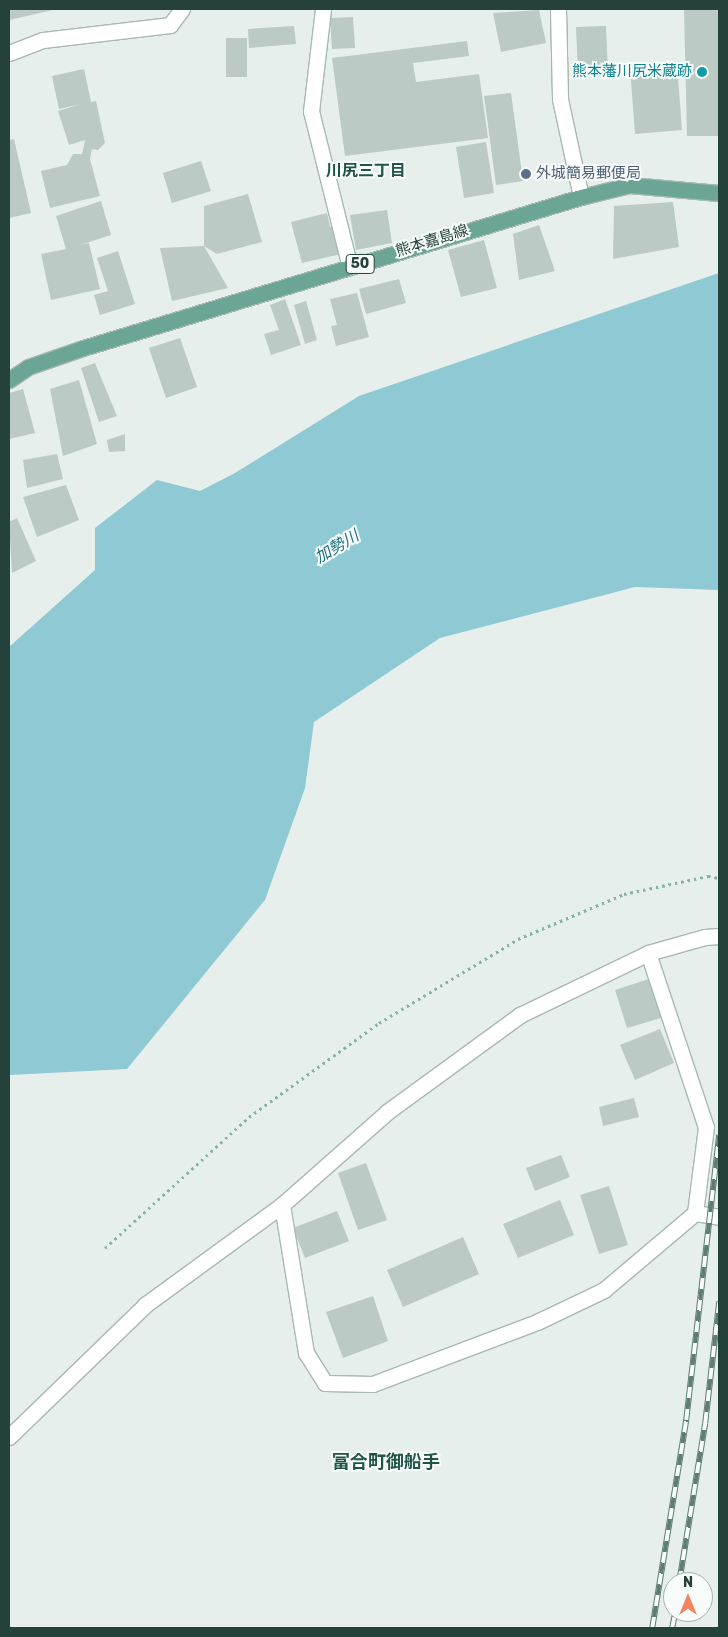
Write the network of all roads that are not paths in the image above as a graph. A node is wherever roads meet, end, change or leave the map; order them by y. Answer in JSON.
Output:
{"nodes":[{"id":1,"x":182,"y":9,"type":"edge"},
{"id":2,"x":323,"y":9,"type":"edge"},
{"id":3,"x":558,"y":9,"type":"edge"},
{"id":4,"x":9,"y":53,"type":"edge"},
{"id":5,"x":719,"y":193,"type":"edge"},
{"id":6,"x":580,"y":197,"type":"junction"},
{"id":7,"x":350,"y":267,"type":"junction"},
{"id":8,"x":9,"y":380,"type":"edge"},
{"id":9,"x":719,"y":936,"type":"edge"},
{"id":10,"x":648,"y":953,"type":"junction"},
{"id":11,"x":282,"y":1205,"type":"junction"},
{"id":12,"x":695,"y":1213,"type":"junction"},
{"id":13,"x":719,"y":1217,"type":"edge"},
{"id":14,"x":9,"y":1437,"type":"edge"}],
"edges":[{"from":1,"to":4,"type":"street"},
{"from":2,"to":7,"type":"street"},
{"from":3,"to":6,"type":"street"},
{"from":5,"to":6,"type":"main road","name":"熊本嘉島線","number":"50"},
{"from":6,"to":7,"type":"main road","name":"熊本嘉島線","number":"50"},
{"from":7,"to":8,"type":"main road","name":"熊本嘉島線","number":"50"},
{"from":9,"to":10,"type":"street"},
{"from":10,"to":11,"type":"street"},
{"from":10,"to":12,"type":"street"},
{"from":11,"to":12,"type":"street"},
{"from":11,"to":14,"type":"street"},
{"from":12,"to":13,"type":"street"}]}
